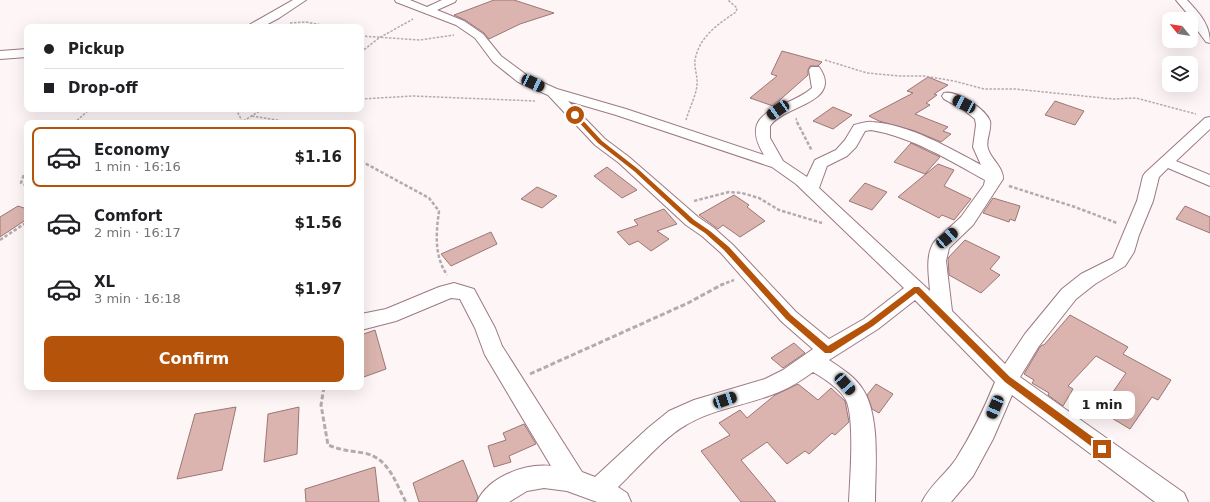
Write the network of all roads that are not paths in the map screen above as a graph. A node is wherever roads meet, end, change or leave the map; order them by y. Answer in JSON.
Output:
{"nodes":[{"id":1,"x":301,"y":0,"type":"edge"},
{"id":2,"x":400,"y":0,"type":"edge"},
{"id":3,"x":451,"y":0,"type":"edge"},
{"id":4,"x":1181,"y":0,"type":"edge"},
{"id":5,"x":1190,"y":0,"type":"edge"},
{"id":6,"x":1203,"y":8,"type":"dead end"},
{"id":7,"x":429,"y":10,"type":"junction"},
{"id":8,"x":259,"y":24,"type":"edge"},
{"id":9,"x":1210,"y":39,"type":"edge"},
{"id":10,"x":24,"y":53,"type":"edge"},
{"id":11,"x":0,"y":55,"type":"edge"},
{"id":12,"x":818,"y":65,"type":"road end"},
{"id":13,"x":556,"y":96,"type":"junction"},
{"id":14,"x":948,"y":96,"type":"dead end"},
{"id":15,"x":1203,"y":117,"type":"edge"},
{"id":16,"x":1167,"y":162,"type":"junction"},
{"id":17,"x":778,"y":164,"type":"junction"},
{"id":18,"x":1210,"y":181,"type":"edge"},
{"id":19,"x":994,"y":182,"type":"junction"},
{"id":20,"x":811,"y":189,"type":"junction"},
{"id":21,"x":916,"y":289,"type":"junction"},
{"id":22,"x":942,"y":314,"type":"junction"},
{"id":23,"x":364,"y":321,"type":"edge"},
{"id":24,"x":820,"y":356,"type":"junction"},
{"id":25,"x":1007,"y":380,"type":"junction"},
{"id":26,"x":574,"y":482,"type":"junction"},
{"id":27,"x":608,"y":496,"type":"edge"},
{"id":28,"x":490,"y":502,"type":"edge"},
{"id":29,"x":862,"y":502,"type":"edge"},
{"id":30,"x":935,"y":502,"type":"edge"},
{"id":31,"x":1175,"y":502,"type":"edge"}],
"edges":[{"from":1,"to":8,"type":"street"},
{"from":2,"to":7,"type":"street"},
{"from":3,"to":7,"type":"street"},
{"from":4,"to":9,"type":"street"},
{"from":5,"to":6,"type":"street"},
{"from":7,"to":13,"type":"street"},
{"from":10,"to":11,"type":"street"},
{"from":12,"to":17,"type":"street"},
{"from":13,"to":17,"type":"street"},
{"from":13,"to":24,"type":"street"},
{"from":14,"to":19,"type":"street"},
{"from":15,"to":16,"type":"street"},
{"from":16,"to":18,"type":"street"},
{"from":16,"to":25,"type":"street"},
{"from":17,"to":20,"type":"street"},
{"from":19,"to":20,"type":"street"},
{"from":19,"to":22,"type":"street"},
{"from":20,"to":21,"type":"street"},
{"from":21,"to":22,"type":"street"},
{"from":21,"to":24,"type":"street"},
{"from":22,"to":25,"type":"street"},
{"from":23,"to":26,"type":"street"},
{"from":24,"to":27,"type":"street"},
{"from":24,"to":29,"type":"street"},
{"from":25,"to":30,"type":"street"},
{"from":25,"to":31,"type":"street"},
{"from":26,"to":27,"type":"street"},
{"from":26,"to":28,"type":"street"}]}
